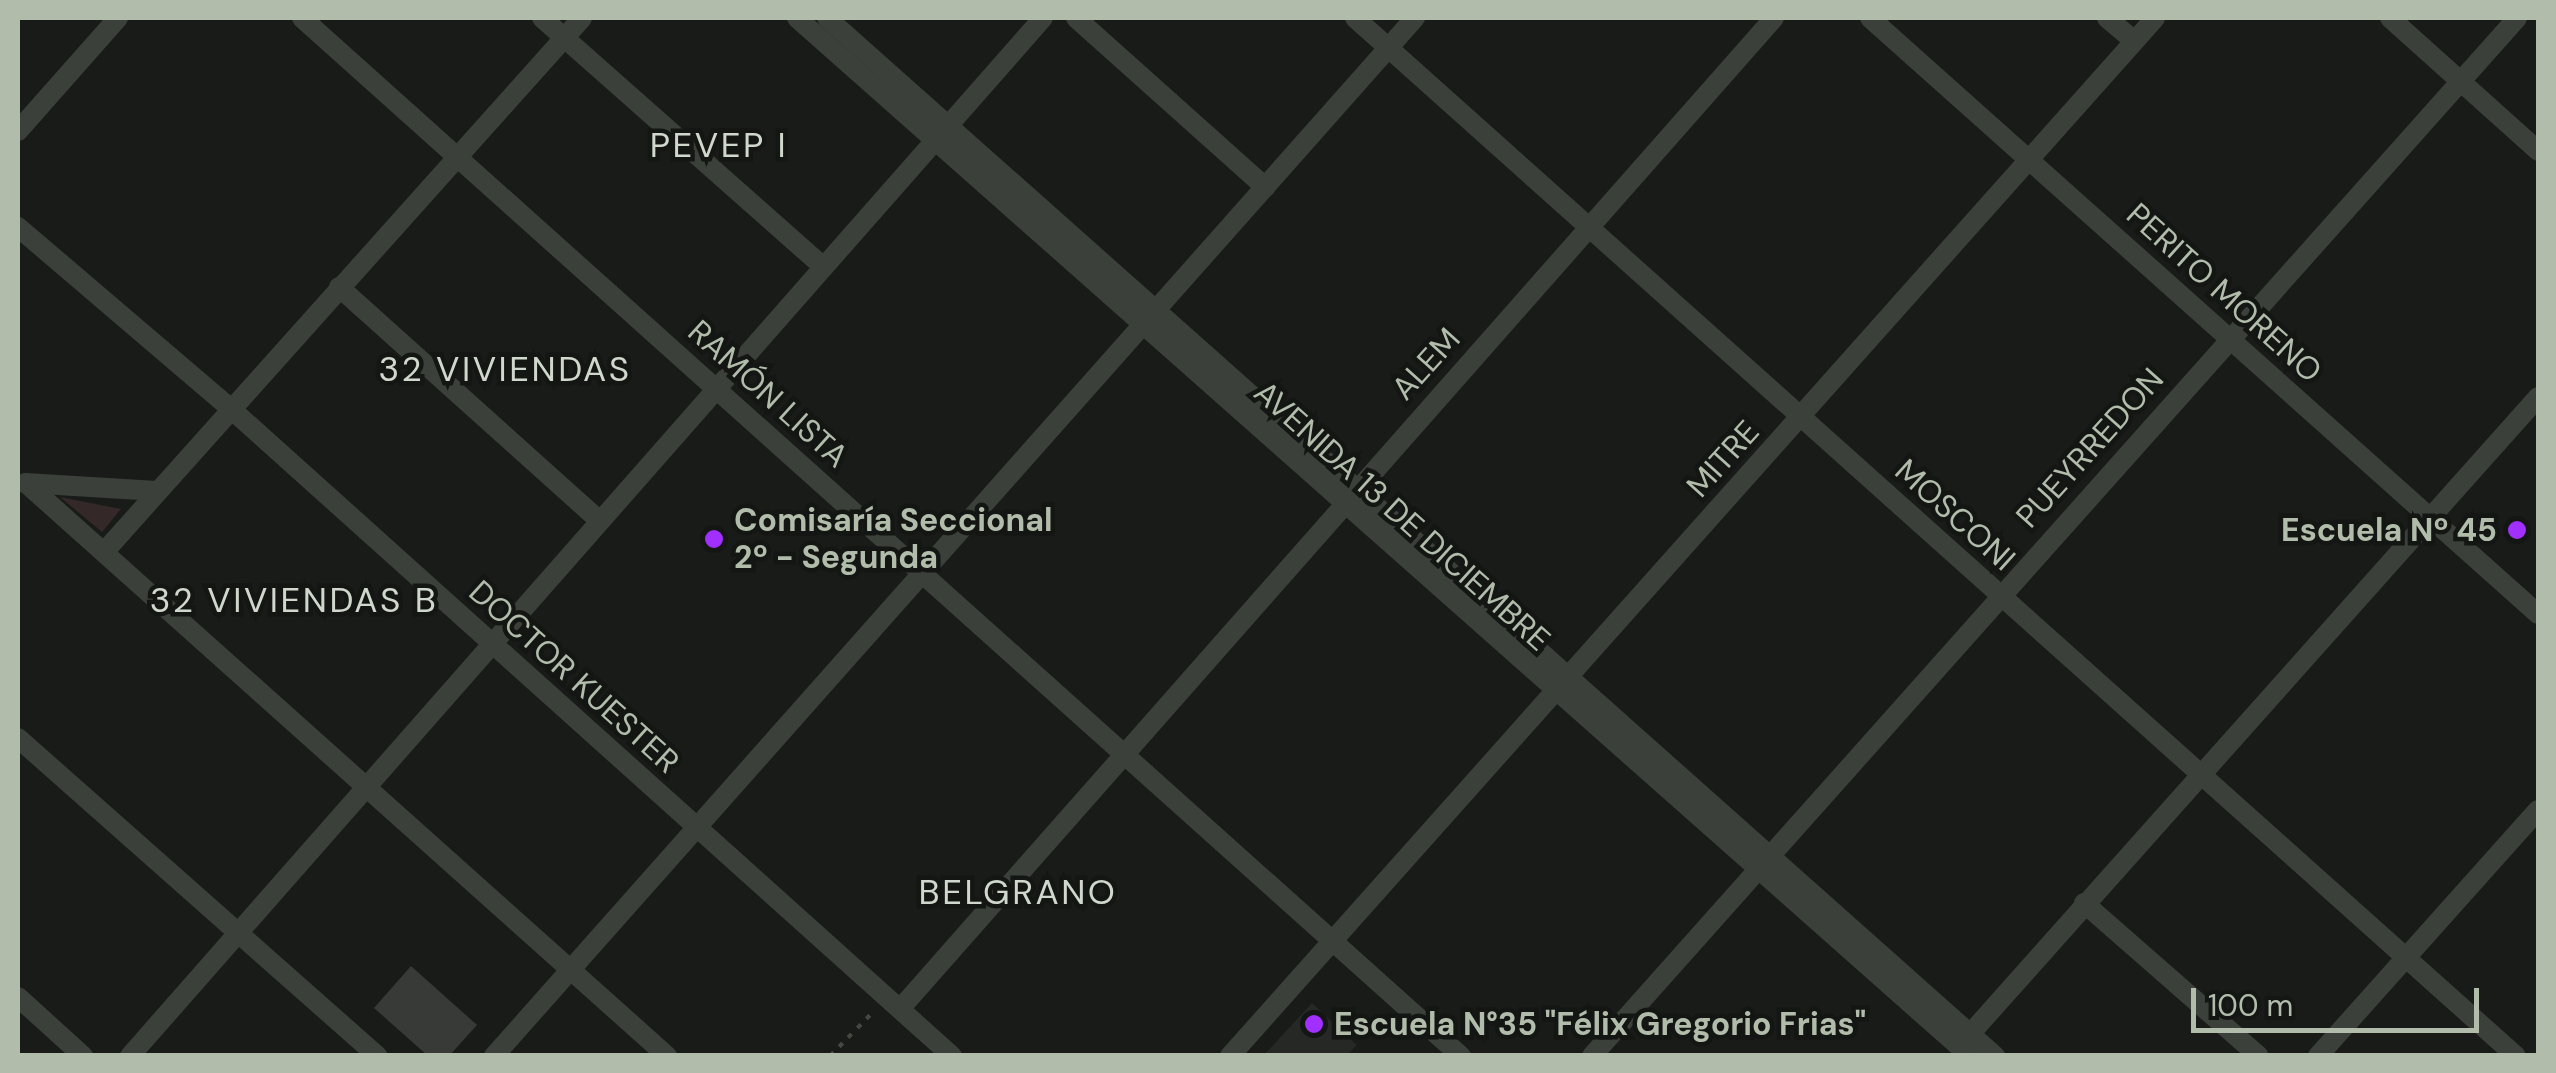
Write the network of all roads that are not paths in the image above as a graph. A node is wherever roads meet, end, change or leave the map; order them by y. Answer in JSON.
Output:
{"nodes":[{"id":1,"x":118,"y":18,"type":"edge"},
{"id":2,"x":302,"y":18,"type":"edge"},
{"id":3,"x":542,"y":18,"type":"edge"},
{"id":4,"x":582,"y":18,"type":"edge"},
{"id":5,"x":797,"y":18,"type":"edge"},
{"id":6,"x":827,"y":18,"type":"edge"},
{"id":7,"x":1043,"y":18,"type":"edge"},
{"id":8,"x":1076,"y":18,"type":"edge"},
{"id":9,"x":1355,"y":18,"type":"edge"},
{"id":10,"x":1415,"y":18,"type":"edge"},
{"id":11,"x":1774,"y":18,"type":"edge"},
{"id":12,"x":1870,"y":18,"type":"edge"},
{"id":13,"x":2107,"y":18,"type":"edge"},
{"id":14,"x":2155,"y":18,"type":"edge"},
{"id":15,"x":2390,"y":18,"type":"edge"},
{"id":16,"x":2517,"y":18,"type":"edge"},
{"id":17,"x":564,"y":38,"type":"junction"},
{"id":18,"x":2134,"y":40,"type":"junction"},
{"id":19,"x":1388,"y":47,"type":"junction"},
{"id":20,"x":2460,"y":81,"type":"junction"},
{"id":21,"x":18,"y":131,"type":"edge"},
{"id":22,"x":939,"y":131,"type":"junction"},
{"id":23,"x":2538,"y":151,"type":"edge"},
{"id":24,"x":457,"y":155,"type":"junction"},
{"id":25,"x":2029,"y":158,"type":"junction"},
{"id":26,"x":1265,"y":187,"type":"junction"},
{"id":27,"x":18,"y":227,"type":"edge"},
{"id":28,"x":1589,"y":227,"type":"junction"},
{"id":29,"x":822,"y":266,"type":"junction"},
{"id":30,"x":339,"y":286,"type":"junction"},
{"id":31,"x":1156,"y":305,"type":"junction"},
{"id":32,"x":1141,"y":323,"type":"junction"},
{"id":33,"x":2228,"y":338,"type":"junction"},
{"id":34,"x":715,"y":387,"type":"junction"},
{"id":35,"x":2538,"y":397,"type":"edge"},
{"id":36,"x":230,"y":408,"type":"junction"},
{"id":37,"x":1800,"y":417,"type":"junction"},
{"id":38,"x":22,"y":482,"type":"edge"},
{"id":39,"x":1357,"y":486,"type":"junction"},
{"id":40,"x":157,"y":490,"type":"junction"},
{"id":41,"x":1343,"y":503,"type":"junction"},
{"id":42,"x":2430,"y":517,"type":"junction"},
{"id":43,"x":598,"y":519,"type":"junction"},
{"id":44,"x":104,"y":551,"type":"junction"},
{"id":45,"x":919,"y":570,"type":"junction"},
{"id":46,"x":2000,"y":596,"type":"junction"},
{"id":47,"x":2538,"y":614,"type":"edge"},
{"id":48,"x":490,"y":644,"type":"junction"},
{"id":49,"x":1562,"y":684,"type":"junction"},
{"id":50,"x":18,"y":738,"type":"edge"},
{"id":51,"x":1124,"y":752,"type":"junction"},
{"id":52,"x":2200,"y":776,"type":"junction"},
{"id":53,"x":370,"y":786,"type":"junction"},
{"id":54,"x":2538,"y":810,"type":"edge"},
{"id":55,"x":696,"y":826,"type":"junction"},
{"id":56,"x":1764,"y":862,"type":"junction"},
{"id":57,"x":2084,"y":903,"type":"junction"},
{"id":58,"x":239,"y":933,"type":"junction"},
{"id":59,"x":1336,"y":941,"type":"junction"},
{"id":60,"x":2407,"y":959,"type":"junction"},
{"id":61,"x":571,"y":969,"type":"junction"},
{"id":62,"x":18,"y":997,"type":"edge"},
{"id":63,"x":894,"y":1003,"type":"junction"},
{"id":64,"x":1963,"y":1048,"type":"edge"},
{"id":65,"x":83,"y":1056,"type":"edge"},
{"id":66,"x":130,"y":1056,"type":"edge"},
{"id":67,"x":377,"y":1056,"type":"edge"},
{"id":68,"x":494,"y":1056,"type":"edge"},
{"id":69,"x":666,"y":1056,"type":"edge"},
{"id":70,"x":952,"y":1056,"type":"edge"},
{"id":71,"x":1230,"y":1056,"type":"edge"},
{"id":72,"x":1461,"y":1056,"type":"edge"},
{"id":73,"x":1592,"y":1056,"type":"edge"},
{"id":74,"x":1995,"y":1056,"type":"edge"},
{"id":75,"x":2259,"y":1056,"type":"edge"},
{"id":76,"x":2318,"y":1056,"type":"edge"},
{"id":77,"x":2516,"y":1056,"type":"edge"}],
"edges":[{"from":1,"to":21,"type":"street"},
{"from":2,"to":24,"type":"street","name":"RAMÓN LISTA"},
{"from":3,"to":17,"type":"street"},
{"from":4,"to":17,"type":"street"},
{"from":5,"to":22,"type":"street","name":"AVENIDA 13 DE DICIEMBRE"},
{"from":6,"to":22,"type":"street","name":"AVENIDA 13 DE DICIEMBRE"},
{"from":7,"to":22,"type":"street"},
{"from":8,"to":26,"type":"street"},
{"from":9,"to":19,"type":"street","name":"MOSCONI"},
{"from":10,"to":19,"type":"street"},
{"from":11,"to":28,"type":"street","name":"ALEM"},
{"from":12,"to":25,"type":"street","name":"PERITO MORENO"},
{"from":13,"to":18,"type":"street"},
{"from":14,"to":18,"type":"street","name":"MITRE"},
{"from":15,"to":20,"type":"street"},
{"from":16,"to":20,"type":"street","name":"PUEYRREDON"},
{"from":17,"to":24,"type":"street"},
{"from":17,"to":29,"type":"street"},
{"from":18,"to":25,"type":"street","name":"MITRE"},
{"from":19,"to":26,"type":"street"},
{"from":19,"to":28,"type":"street","name":"MOSCONI"},
{"from":20,"to":23,"type":"street"},
{"from":20,"to":33,"type":"street","name":"PUEYRREDON"},
{"from":22,"to":29,"type":"street"},
{"from":22,"to":31,"type":"street","name":"AVENIDA 13 DE DICIEMBRE"},
{"from":22,"to":32,"type":"street","name":"AVENIDA 13 DE DICIEMBRE"},
{"from":24,"to":30,"type":"street"},
{"from":24,"to":34,"type":"street","name":"RAMÓN LISTA"},
{"from":25,"to":33,"type":"street","name":"PERITO MORENO"},
{"from":25,"to":37,"type":"street","name":"MITRE"},
{"from":26,"to":31,"type":"street"},
{"from":27,"to":36,"type":"street","name":"DOCTOR KUESTER"},
{"from":28,"to":37,"type":"street","name":"MOSCONI"},
{"from":28,"to":39,"type":"street","name":"ALEM"},
{"from":29,"to":34,"type":"street"},
{"from":30,"to":36,"type":"street"},
{"from":30,"to":43,"type":"street"},
{"from":31,"to":32,"type":"street"},
{"from":31,"to":39,"type":"street","name":"AVENIDA 13 DE DICIEMBRE"},
{"from":32,"to":41,"type":"street","name":"AVENIDA 13 DE DICIEMBRE"},
{"from":32,"to":45,"type":"street"},
{"from":33,"to":42,"type":"street","name":"PERITO MORENO"},
{"from":33,"to":46,"type":"street","name":"PUEYRREDON"},
{"from":34,"to":43,"type":"street"},
{"from":34,"to":45,"type":"street","name":"RAMÓN LISTA"},
{"from":35,"to":42,"type":"street"},
{"from":36,"to":40,"type":"street"},
{"from":36,"to":48,"type":"street","name":"DOCTOR KUESTER"},
{"from":37,"to":46,"type":"street","name":"MOSCONI"},
{"from":37,"to":49,"type":"street","name":"MITRE"},
{"from":38,"to":40,"type":"street"},
{"from":38,"to":44,"type":"street"},
{"from":39,"to":41,"type":"street","name":"ALEM"},
{"from":39,"to":49,"type":"street","name":"AVENIDA 13 DE DICIEMBRE"},
{"from":40,"to":44,"type":"street"},
{"from":41,"to":49,"type":"street","name":"AVENIDA 13 DE DICIEMBRE"},
{"from":41,"to":51,"type":"street","name":"ALEM"},
{"from":42,"to":47,"type":"street","name":"PERITO MORENO"},
{"from":42,"to":52,"type":"street"},
{"from":43,"to":48,"type":"street"},
{"from":44,"to":53,"type":"street"},
{"from":45,"to":51,"type":"street","name":"RAMÓN LISTA"},
{"from":45,"to":55,"type":"street"},
{"from":46,"to":52,"type":"street","name":"MOSCONI"},
{"from":46,"to":56,"type":"street","name":"PUEYRREDON"},
{"from":48,"to":53,"type":"street"},
{"from":48,"to":55,"type":"street","name":"DOCTOR KUESTER"},
{"from":49,"to":56,"type":"street","name":"AVENIDA 13 DE DICIEMBRE"},
{"from":49,"to":59,"type":"street","name":"MITRE"},
{"from":50,"to":58,"type":"street"},
{"from":51,"to":59,"type":"street","name":"RAMÓN LISTA"},
{"from":51,"to":63,"type":"street","name":"ALEM"},
{"from":52,"to":57,"type":"street"},
{"from":52,"to":60,"type":"street","name":"MOSCONI"},
{"from":53,"to":58,"type":"street"},
{"from":53,"to":61,"type":"street"},
{"from":54,"to":60,"type":"street"},
{"from":55,"to":61,"type":"street"},
{"from":55,"to":63,"type":"street","name":"DOCTOR KUESTER"},
{"from":56,"to":64,"type":"street","name":"AVENIDA 13 DE DICIEMBRE"},
{"from":56,"to":73,"type":"street","name":"PUEYRREDON"},
{"from":57,"to":64,"type":"street"},
{"from":57,"to":75,"type":"street"},
{"from":58,"to":66,"type":"street"},
{"from":58,"to":67,"type":"street"},
{"from":59,"to":71,"type":"street","name":"MITRE"},
{"from":59,"to":72,"type":"street","name":"RAMÓN LISTA"},
{"from":60,"to":76,"type":"street"},
{"from":60,"to":77,"type":"street","name":"MOSCONI"},
{"from":61,"to":68,"type":"street"},
{"from":61,"to":69,"type":"street"},
{"from":62,"to":65,"type":"street"},
{"from":63,"to":70,"type":"street","name":"DOCTOR KUESTER"},
{"from":64,"to":74,"type":"street","name":"AVENIDA 13 DE DICIEMBRE"}]}
